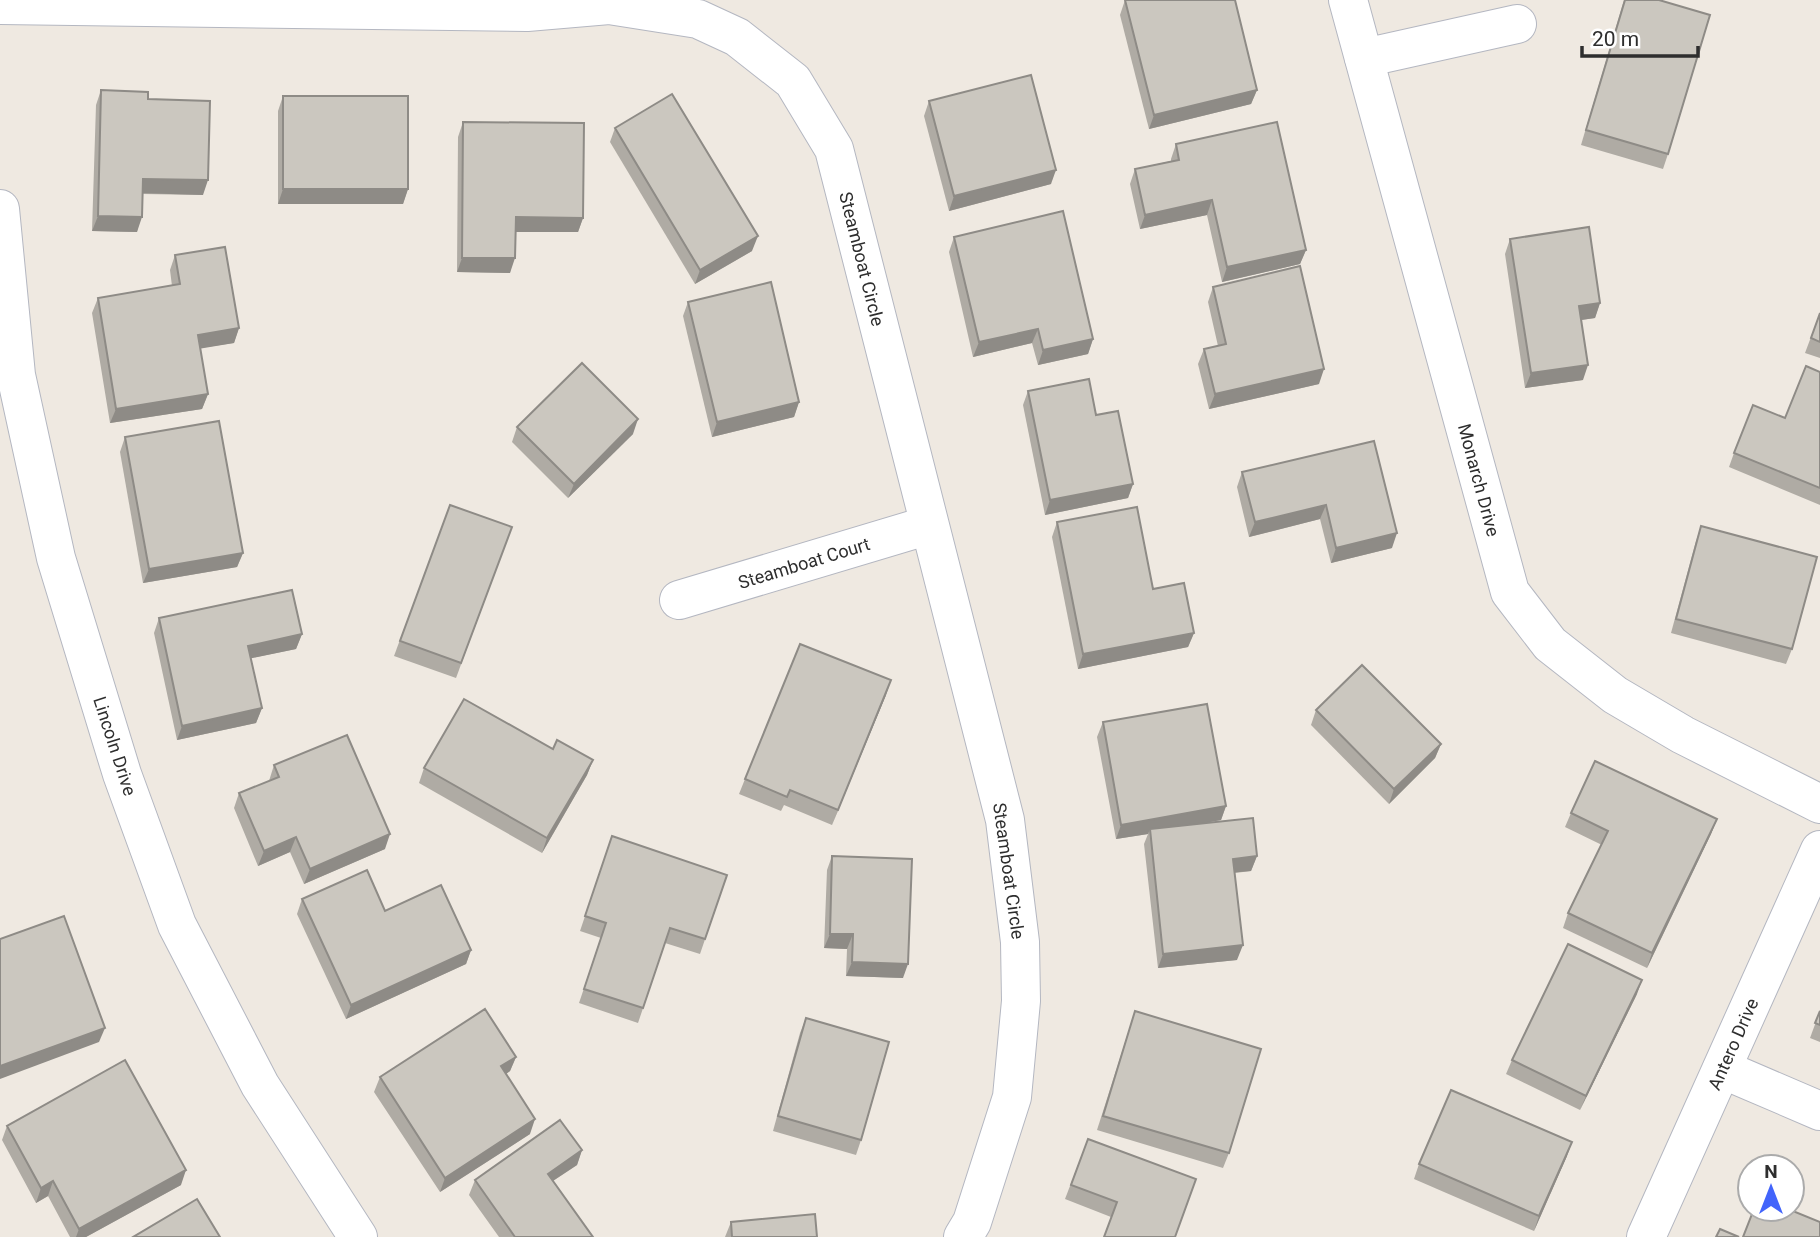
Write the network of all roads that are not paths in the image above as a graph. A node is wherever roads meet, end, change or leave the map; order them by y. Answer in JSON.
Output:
{"nodes":[{"id":1,"x":1348,"y":0,"type":"edge"},
{"id":2,"x":0,"y":5,"type":"edge"},
{"id":3,"x":1517,"y":24,"type":"dead end"},
{"id":4,"x":1364,"y":58,"type":"junction"},
{"id":5,"x":0,"y":209,"type":"edge"},
{"id":6,"x":929,"y":525,"type":"junction"},
{"id":7,"x":679,"y":600,"type":"dead end"},
{"id":8,"x":1820,"y":804,"type":"edge"},
{"id":9,"x":1820,"y":850,"type":"edge"},
{"id":10,"x":1722,"y":1069,"type":"junction"},
{"id":11,"x":1820,"y":1111,"type":"edge"},
{"id":12,"x":358,"y":1237,"type":"edge"},
{"id":13,"x":963,"y":1237,"type":"edge"},
{"id":14,"x":1646,"y":1237,"type":"edge"}],
"edges":[{"from":1,"to":4,"type":"street","name":"Monarch Drive"},
{"from":2,"to":6,"type":"street","name":"Steamboat Circle"},
{"from":3,"to":4,"type":"street"},
{"from":4,"to":8,"type":"street","name":"Monarch Drive"},
{"from":5,"to":12,"type":"street","name":"Lincoln Drive"},
{"from":6,"to":7,"type":"street","name":"Steamboat Court"},
{"from":6,"to":13,"type":"street","name":"Steamboat Circle"},
{"from":9,"to":10,"type":"street","name":"Antero Drive"},
{"from":10,"to":11,"type":"street"},
{"from":10,"to":14,"type":"street","name":"Antero Drive"}]}
